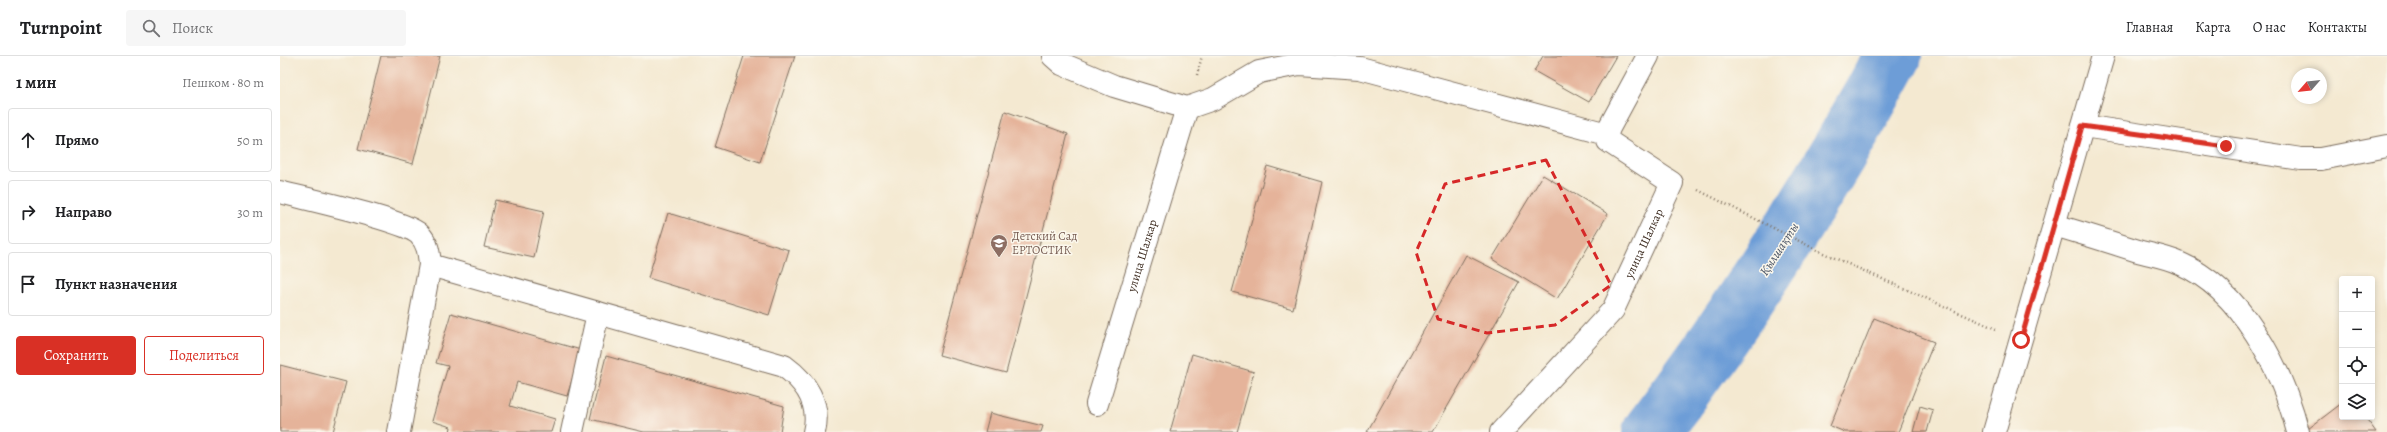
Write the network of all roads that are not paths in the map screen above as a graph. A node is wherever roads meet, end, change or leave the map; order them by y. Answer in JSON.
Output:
{"nodes":[{"id":1,"x":1052,"y":56,"type":"edge"},
{"id":2,"x":1648,"y":56,"type":"edge"},
{"id":3,"x":2103,"y":56,"type":"edge"},
{"id":4,"x":1361,"y":62,"type":"edge"},
{"id":5,"x":1187,"y":108,"type":"junction"},
{"id":6,"x":2082,"y":126,"type":"junction"},
{"id":7,"x":1607,"y":134,"type":"junction"},
{"id":8,"x":2387,"y":146,"type":"edge"},
{"id":9,"x":280,"y":192,"type":"edge"},
{"id":10,"x":2054,"y":225,"type":"junction"},
{"id":11,"x":430,"y":265,"type":"junction"},
{"id":12,"x":598,"y":313,"type":"junction"},
{"id":13,"x":1097,"y":404,"type":"dead end"},
{"id":14,"x":399,"y":432,"type":"edge"},
{"id":15,"x":572,"y":432,"type":"edge"},
{"id":16,"x":814,"y":432,"type":"edge"},
{"id":17,"x":1501,"y":432,"type":"edge"},
{"id":18,"x":1994,"y":432,"type":"edge"},
{"id":19,"x":2298,"y":432,"type":"edge"}],
"edges":[{"from":1,"to":5,"type":"street"},
{"from":2,"to":7,"type":"street"},
{"from":3,"to":6,"type":"street"},
{"from":4,"to":5,"type":"street"},
{"from":4,"to":7,"type":"street"},
{"from":5,"to":13,"type":"street","name":"улица Шалкар"},
{"from":6,"to":8,"type":"street"},
{"from":6,"to":10,"type":"street"},
{"from":7,"to":17,"type":"street","name":"улица Шалкар"},
{"from":9,"to":11,"type":"street"},
{"from":10,"to":18,"type":"street"},
{"from":10,"to":19,"type":"street"},
{"from":11,"to":12,"type":"street"},
{"from":11,"to":14,"type":"street"},
{"from":12,"to":15,"type":"street"},
{"from":12,"to":16,"type":"street"}]}
